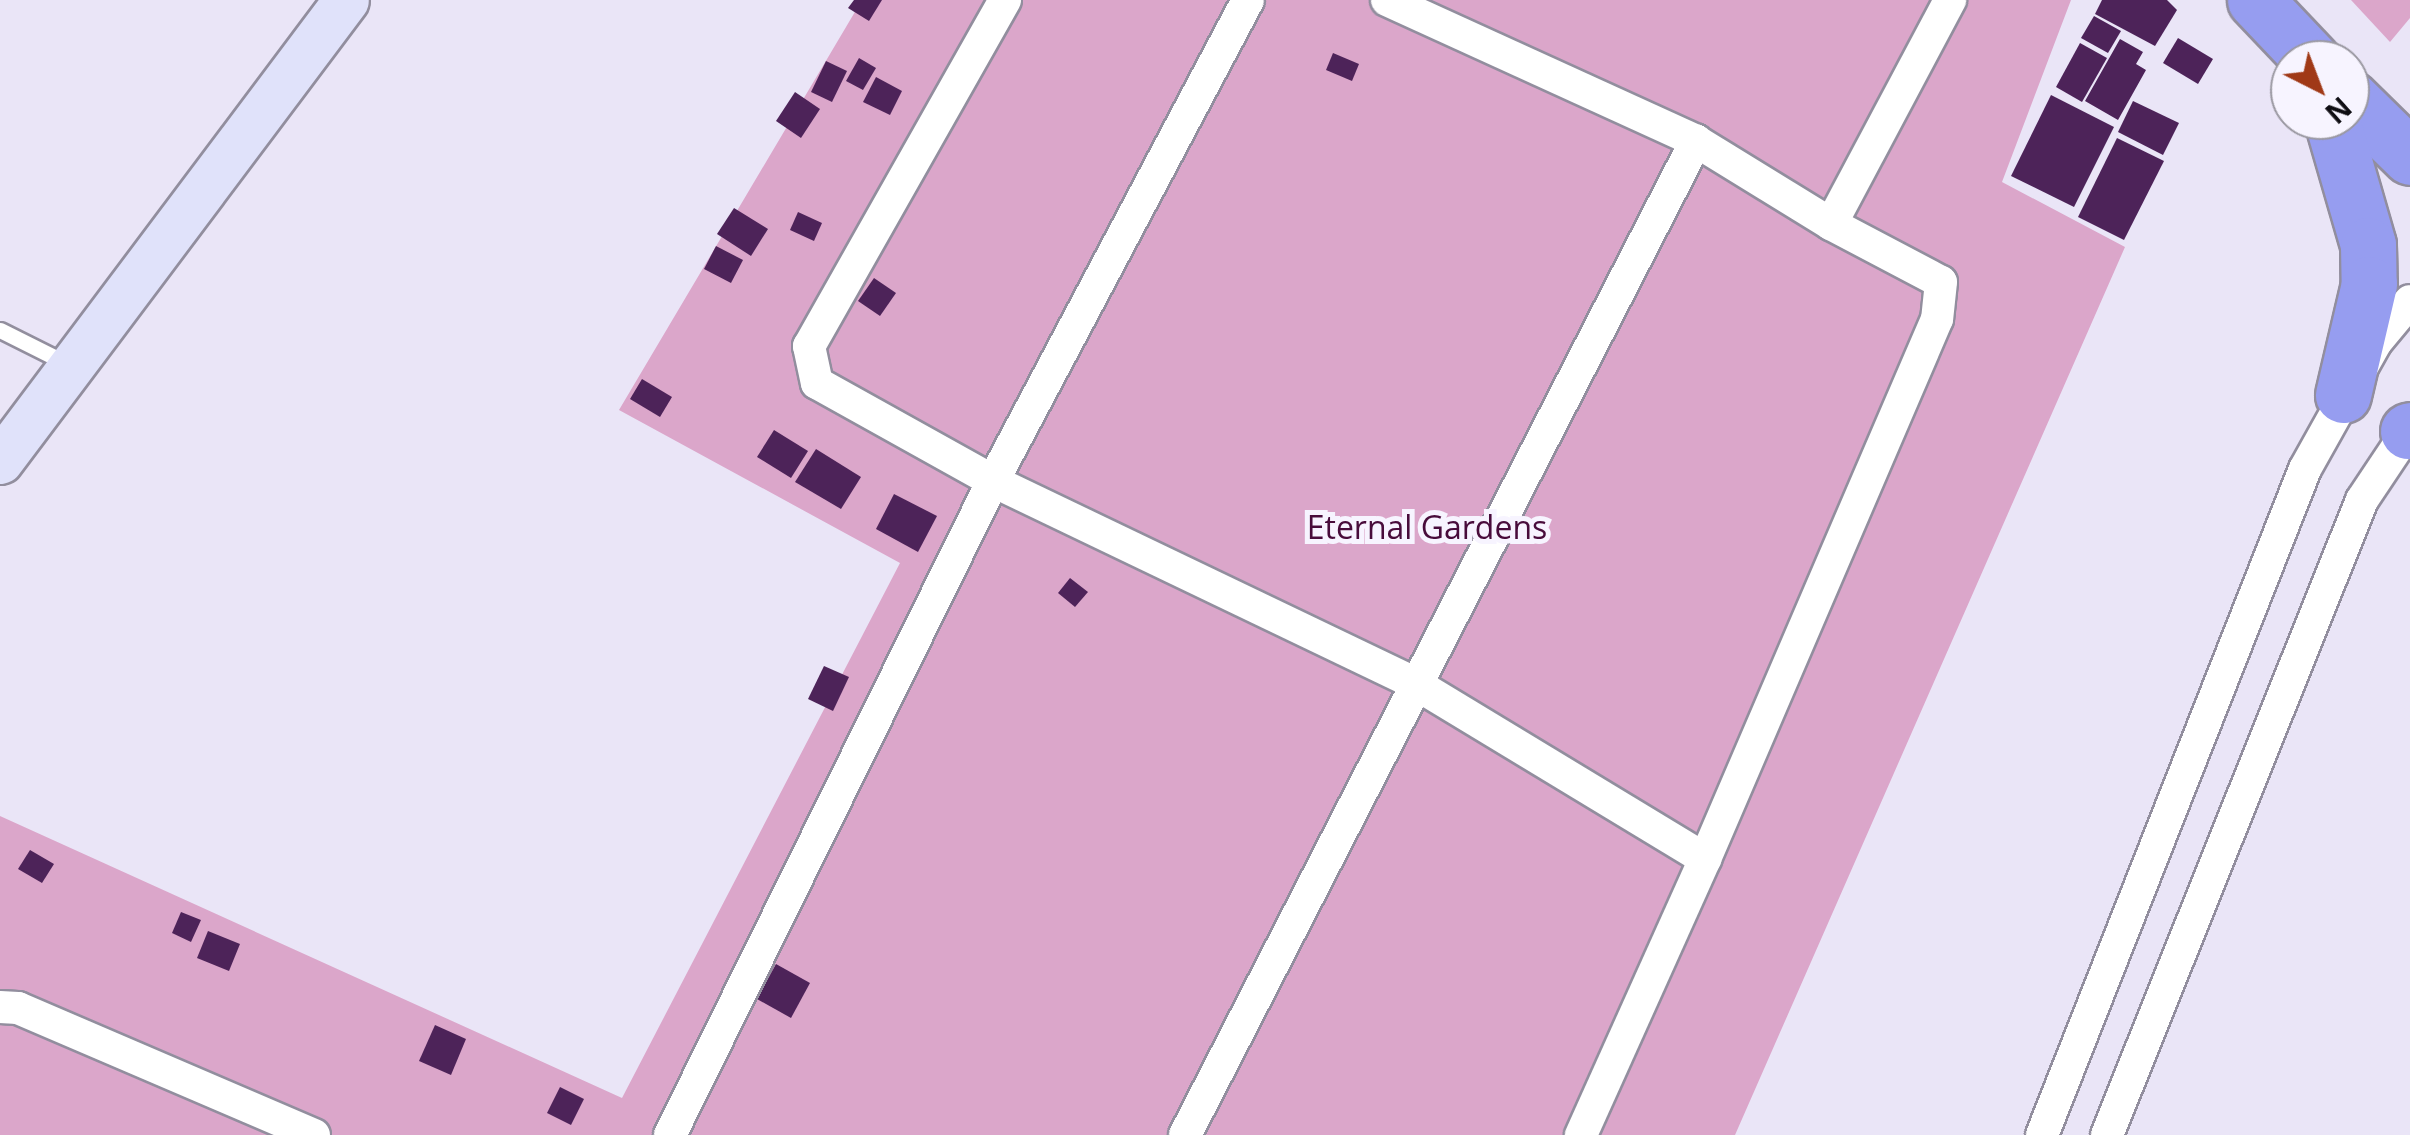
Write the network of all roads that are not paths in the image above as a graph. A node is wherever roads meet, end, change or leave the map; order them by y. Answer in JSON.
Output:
{"nodes":[{"id":1,"x":346,"y":0,"type":"edge"},
{"id":2,"x":1004,"y":0,"type":"edge"},
{"id":3,"x":1248,"y":0,"type":"edge"},
{"id":4,"x":1387,"y":0,"type":"edge"},
{"id":5,"x":1950,"y":0,"type":"edge"},
{"id":6,"x":2255,"y":0,"type":"edge"},
{"id":7,"x":2293,"y":40,"type":"edge"},
{"id":8,"x":2370,"y":114,"type":"edge"},
{"id":9,"x":2338,"y":140,"type":"edge"},
{"id":10,"x":2404,"y":140,"type":"edge"},
{"id":11,"x":1696,"y":141,"type":"junction"},
{"id":12,"x":1830,"y":224,"type":"junction"},
{"id":13,"x":2410,"y":301,"type":"edge"},
{"id":14,"x":0,"y":330,"type":"edge"},
{"id":15,"x":72,"y":366,"type":"junction"},
{"id":16,"x":2344,"y":395,"type":"junction"},
{"id":17,"x":2409,"y":429,"type":"edge"},
{"id":18,"x":0,"y":460,"type":"edge"},
{"id":19,"x":993,"y":481,"type":"junction"},
{"id":20,"x":1416,"y":684,"type":"junction"},
{"id":21,"x":1705,"y":860,"type":"junction"},
{"id":22,"x":0,"y":1007,"type":"edge"},
{"id":23,"x":314,"y":1135,"type":"edge"},
{"id":24,"x":670,"y":1135,"type":"edge"},
{"id":25,"x":1186,"y":1135,"type":"edge"},
{"id":26,"x":1581,"y":1135,"type":"edge"},
{"id":27,"x":2042,"y":1135,"type":"edge"},
{"id":28,"x":2107,"y":1135,"type":"edge"}],
"edges":[{"from":1,"to":15,"type":"street"},
{"from":2,"to":19,"type":"street"},
{"from":3,"to":19,"type":"street"},
{"from":4,"to":11,"type":"street"},
{"from":5,"to":12,"type":"street"},
{"from":6,"to":7,"type":"highway"},
{"from":8,"to":10,"type":"highway"},
{"from":9,"to":16,"type":"highway"},
{"from":11,"to":12,"type":"street"},
{"from":11,"to":20,"type":"street"},
{"from":12,"to":21,"type":"street"},
{"from":13,"to":16,"type":"street"},
{"from":14,"to":15,"type":"lane"},
{"from":15,"to":18,"type":"street"},
{"from":16,"to":27,"type":"street"},
{"from":17,"to":28,"type":"street"},
{"from":19,"to":20,"type":"street"},
{"from":19,"to":24,"type":"street"},
{"from":20,"to":21,"type":"street"},
{"from":20,"to":25,"type":"street"},
{"from":21,"to":26,"type":"street"},
{"from":22,"to":23,"type":"street"}]}
